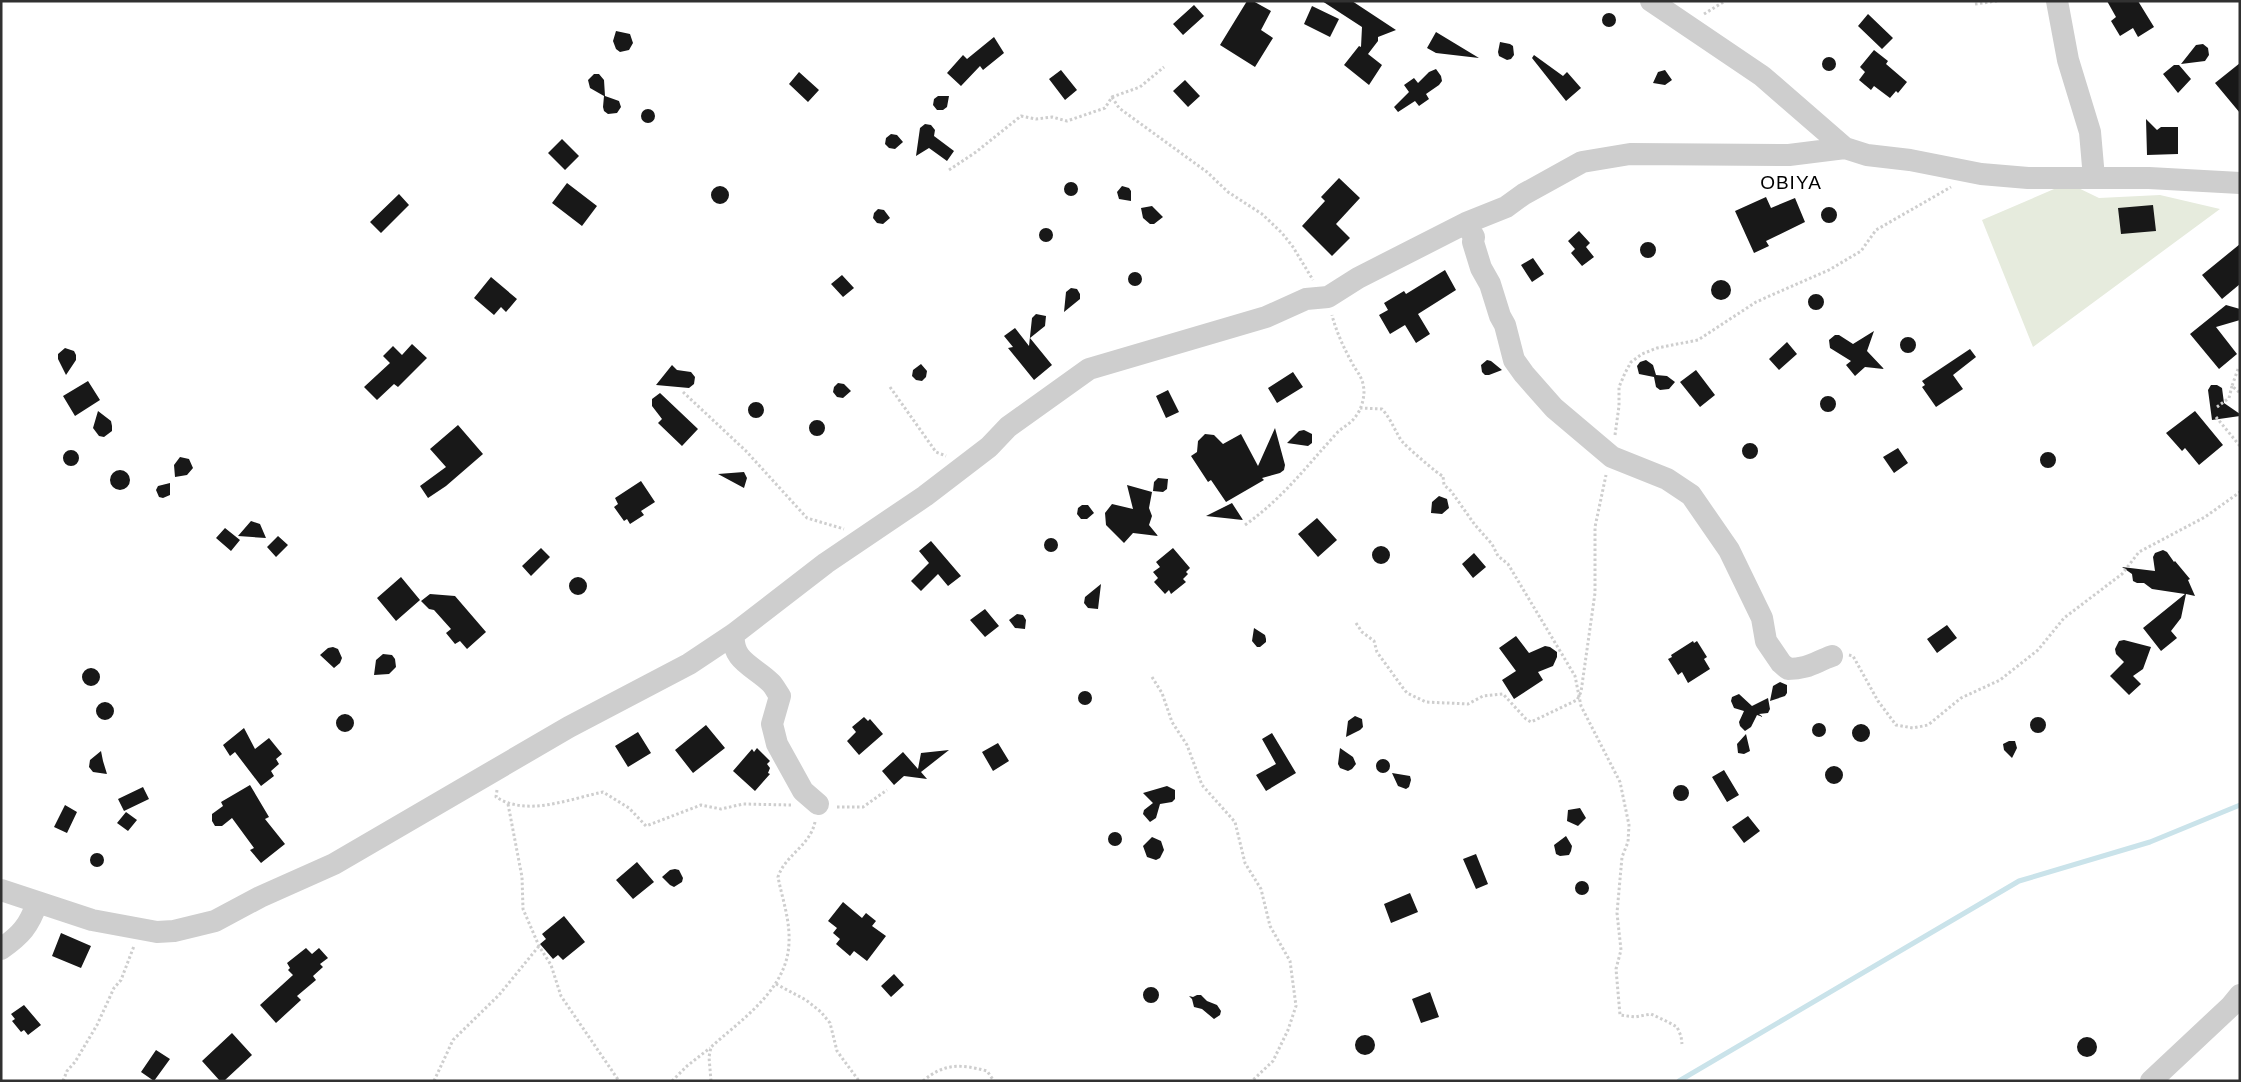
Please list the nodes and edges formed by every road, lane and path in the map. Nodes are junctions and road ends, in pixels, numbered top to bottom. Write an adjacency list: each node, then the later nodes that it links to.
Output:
1 (1651, 1): 7 (street)
2 (1997, 1): 4 (path)
3 (2057, 1): 9 (street)
4 (1975, 4)
5 (1164, 67): 6 (path)
6 (1112, 97): 8 (path); 12 (path)
7 (1845, 148): 9 (street); 11 (street)
8 (949, 170)
9 (2094, 178): 10 (street)
10 (2240, 183)
11 (1466, 223): 12 (street); 27 (street)
12 (1328, 297): 19 (path); 22 (street)
13 (2238, 369): 14 (path)
14 (2232, 386): 17 (path); 18 (path)
15 (890, 388): 22 (path)
16 (683, 392): 25 (path)
17 (2240, 393)
18 (2217, 407)
19 (1360, 408): 24 (path); 40 (path)
20 (2216, 417): 21 (path)
21 (2240, 446)
22 (965, 464): 25 (street)
23 (2240, 492): 27 (path)
24 (1245, 525)
25 (869, 535): 26 (street)
26 (734, 634): 29 (street); 31 (street)
27 (1832, 656)
28 (1152, 677): 50 (path)
29 (500, 767): 30 (path); 35 (street)
30 (508, 804): 32 (path); 36 (path)
31 (818, 804): 38 (path)
32 (700, 805)
33 (1, 890): 34 (street)
34 (38, 903): 35 (street); 37 (street)
35 (141, 929): 42 (path)
36 (539, 946): 43 (path); 44 (path)
37 (1, 949)
38 (776, 984): 41 (path); 47 (path)
39 (2240, 995): 51 (street)
40 (1682, 1044)
41 (711, 1048): 45 (path); 46 (path)
42 (63, 1081)
43 (434, 1081)
44 (619, 1081)
45 (672, 1081)
46 (711, 1081)
47 (859, 1081)
48 (923, 1081): 49 (path)
49 (994, 1081)
50 (1252, 1081)
51 (2151, 1081)

